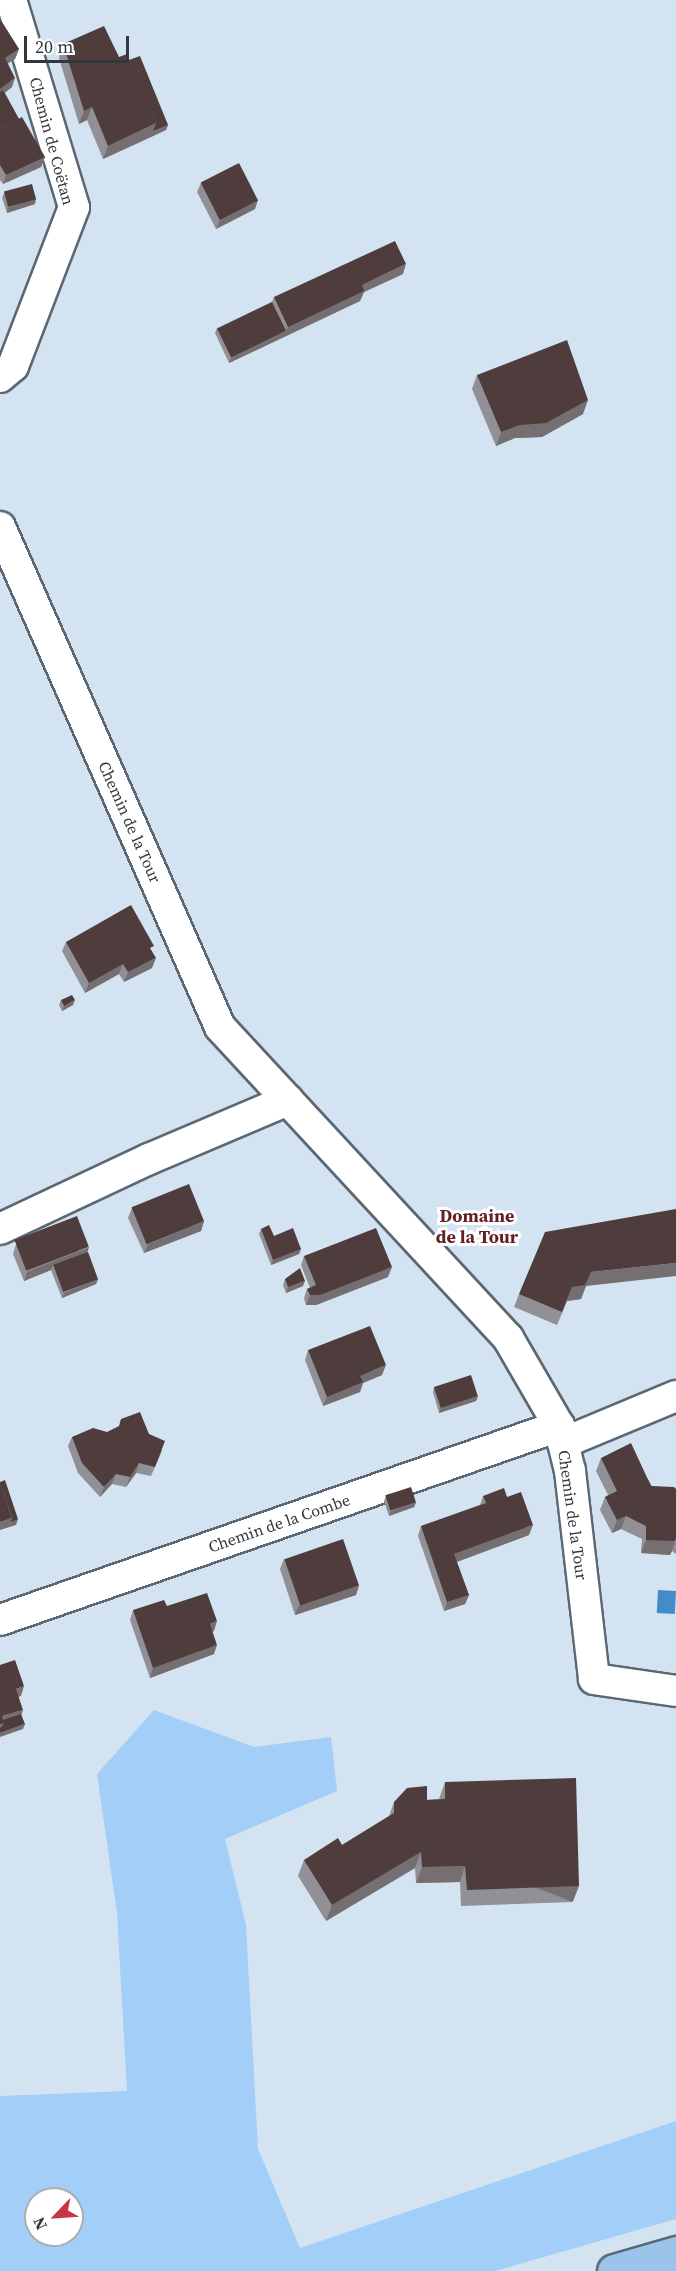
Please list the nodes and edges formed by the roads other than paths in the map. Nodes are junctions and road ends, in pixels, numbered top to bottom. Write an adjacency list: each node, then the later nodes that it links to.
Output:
1 (12, 0): 2 (street, Chemin de Coëtan)
2 (0, 377)
3 (0, 527): 4 (street, Chemin de la Tour)
4 (288, 1100): 5 (street); 7 (street, Chemin de la Tour)
5 (0, 1229)
6 (676, 1396): 7 (street, Chemin de la Combe)
7 (561, 1434): 8 (street, Chemin de la Combe); 9 (street, Chemin de la Tour)
8 (0, 1620)
9 (676, 1691)
10 (676, 2253): 11 (main road)
11 (614, 2271)

